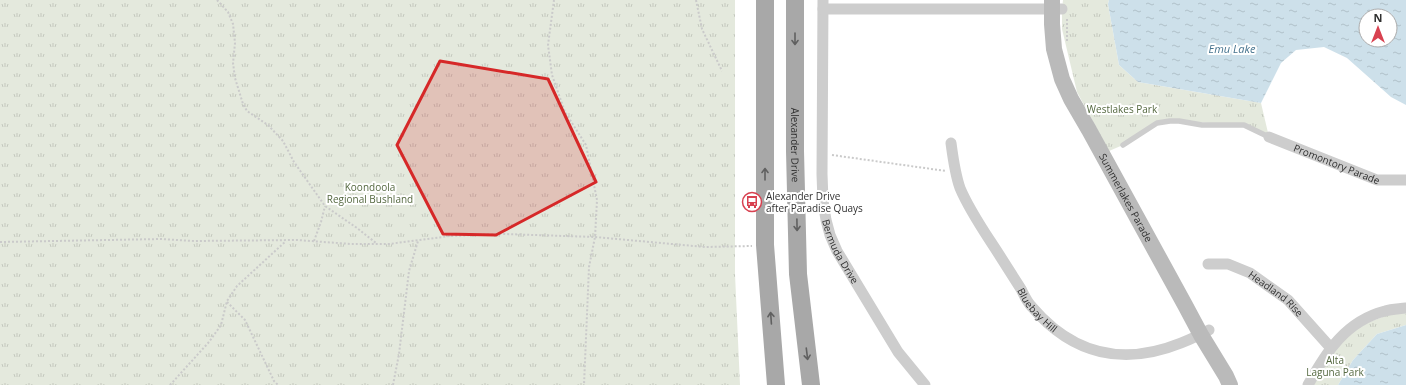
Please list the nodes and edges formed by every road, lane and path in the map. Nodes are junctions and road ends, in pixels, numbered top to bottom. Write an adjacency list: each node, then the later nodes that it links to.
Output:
1 (217, 0): 16 (path)
2 (554, 0): 17 (path)
3 (696, 0): 9 (path)
4 (765, 0): 23 (main road, one-way to 4)
5 (795, 0): 34 (main road, Alexander Drive, one-way to 34)
6 (823, 5): 7 (street); 13 (street, Bermuda Drive)
7 (1059, 6): 8 (path); 27 (street, Summerlakes Parade)
8 (1067, 43)
9 (722, 71)
10 (1269, 138): 12 (lane); 15 (street, Promontory Parade)
11 (951, 143): 14 (street, Bluebay Hill)
12 (1123, 145)
13 (822, 154): 14 (path); 35 (street, Bermuda Drive)
14 (956, 171): 27 (street, Bluebay Hill)
15 (1406, 180)
16 (326, 206): 20 (path); 22 (path)
17 (594, 237): 19 (path); 23 (path); 32 (path)
18 (287, 240): 20 (path); 21 (path); 25 (path)
19 (418, 240): 22 (path); 31 (path)
20 (314, 241): 22 (path)
21 (0, 242)
22 (377, 244)
23 (766, 245): 33 (main road, one-way to 23)
24 (1208, 264): 28 (street, Headland Rise)
25 (227, 301): 29 (path); 30 (path)
26 (1406, 308): 28 (street)
27 (1205, 332): 36 (street, Summerlakes Parade); 37 (street, Summerlakes Parade)
28 (1330, 347): 38 (street)
29 (170, 385)
30 (278, 385)
31 (393, 385)
32 (584, 385)
33 (776, 385)
34 (811, 385)
35 (925, 385)
36 (1230, 385)
37 (1239, 385)
38 (1308, 385)

